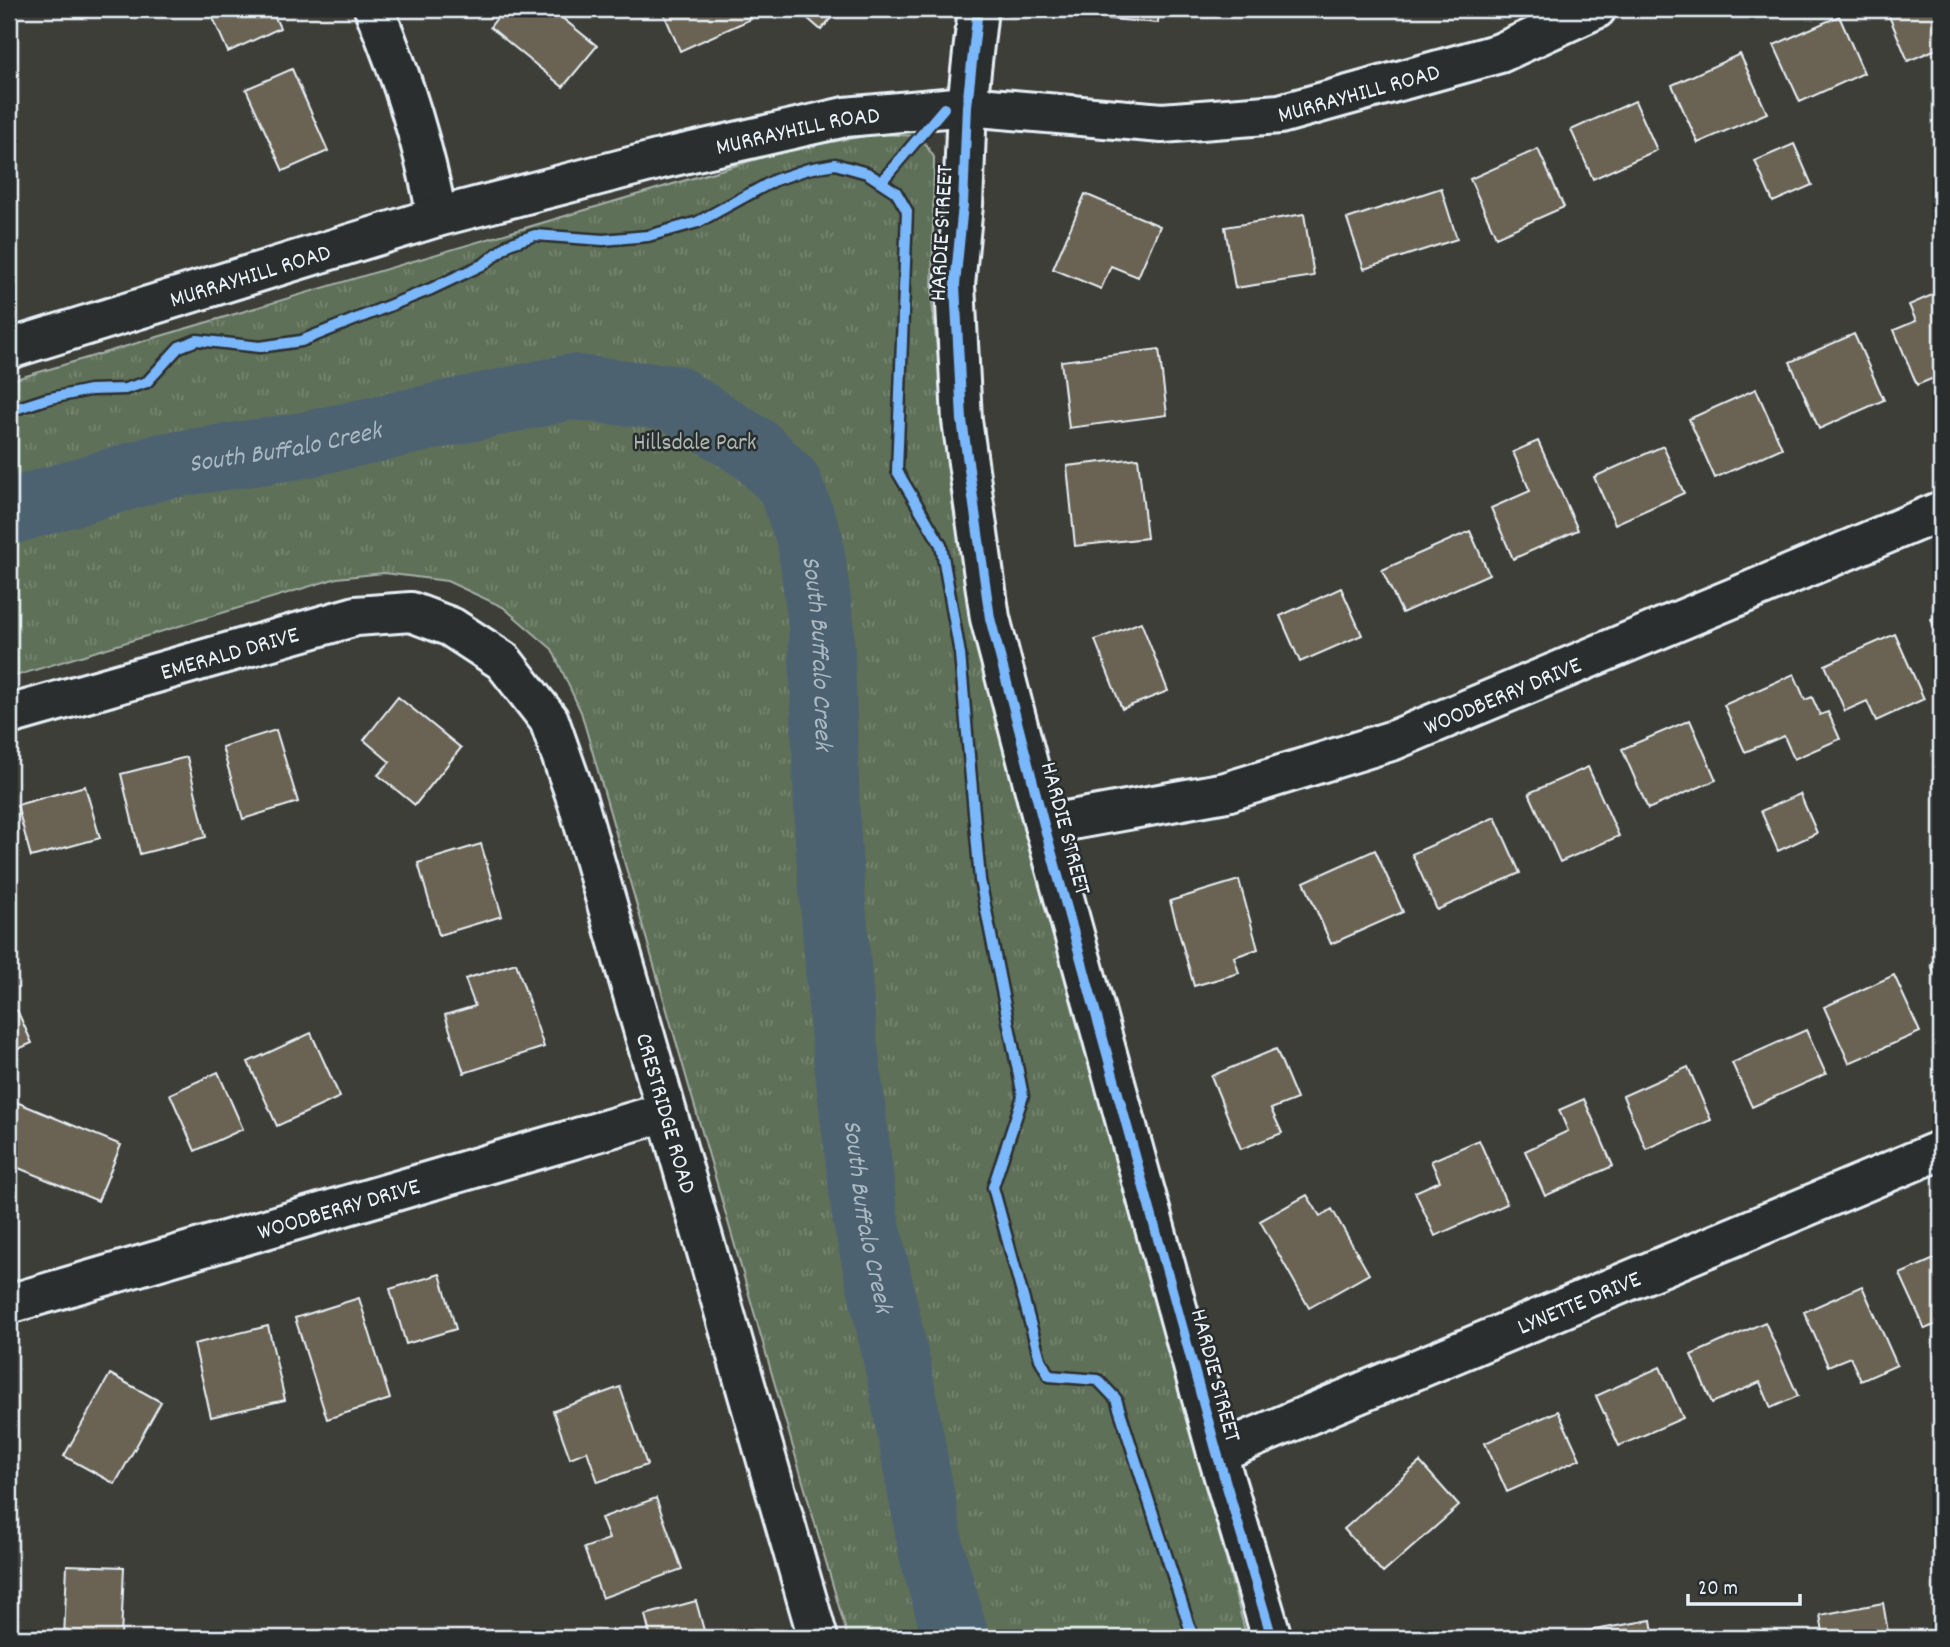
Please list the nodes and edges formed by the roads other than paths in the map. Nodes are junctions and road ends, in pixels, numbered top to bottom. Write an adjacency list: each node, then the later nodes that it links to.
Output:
1 (374, 9): 5 (street)
2 (978, 9): 4 (street, HARDIE STREET)
3 (1596, 9): 4 (street, MURRAYHILL ROAD)
4 (967, 106): 5 (street, MURRAYHILL ROAD); 10 (street, HARDIE STREET)
5 (437, 217): 6 (street, MURRAYHILL ROAD)
6 (9, 349)
7 (1941, 511): 10 (street, WOODBERRY DRIVE)
8 (451, 627): 9 (street, EMERALD DRIVE); 11 (street, CRESTRIDGE ROAD)
9 (9, 715)
10 (1044, 825): 14 (street, HARDIE STREET)
11 (666, 1112): 13 (street, WOODBERRY DRIVE); 15 (street, CRESTRIDGE ROAD)
12 (1941, 1150): 14 (street, LYNETTE DRIVE)
13 (9, 1304)
14 (1217, 1454): 16 (street, HARDIE STREET)
15 (818, 1638)
16 (1272, 1638)

